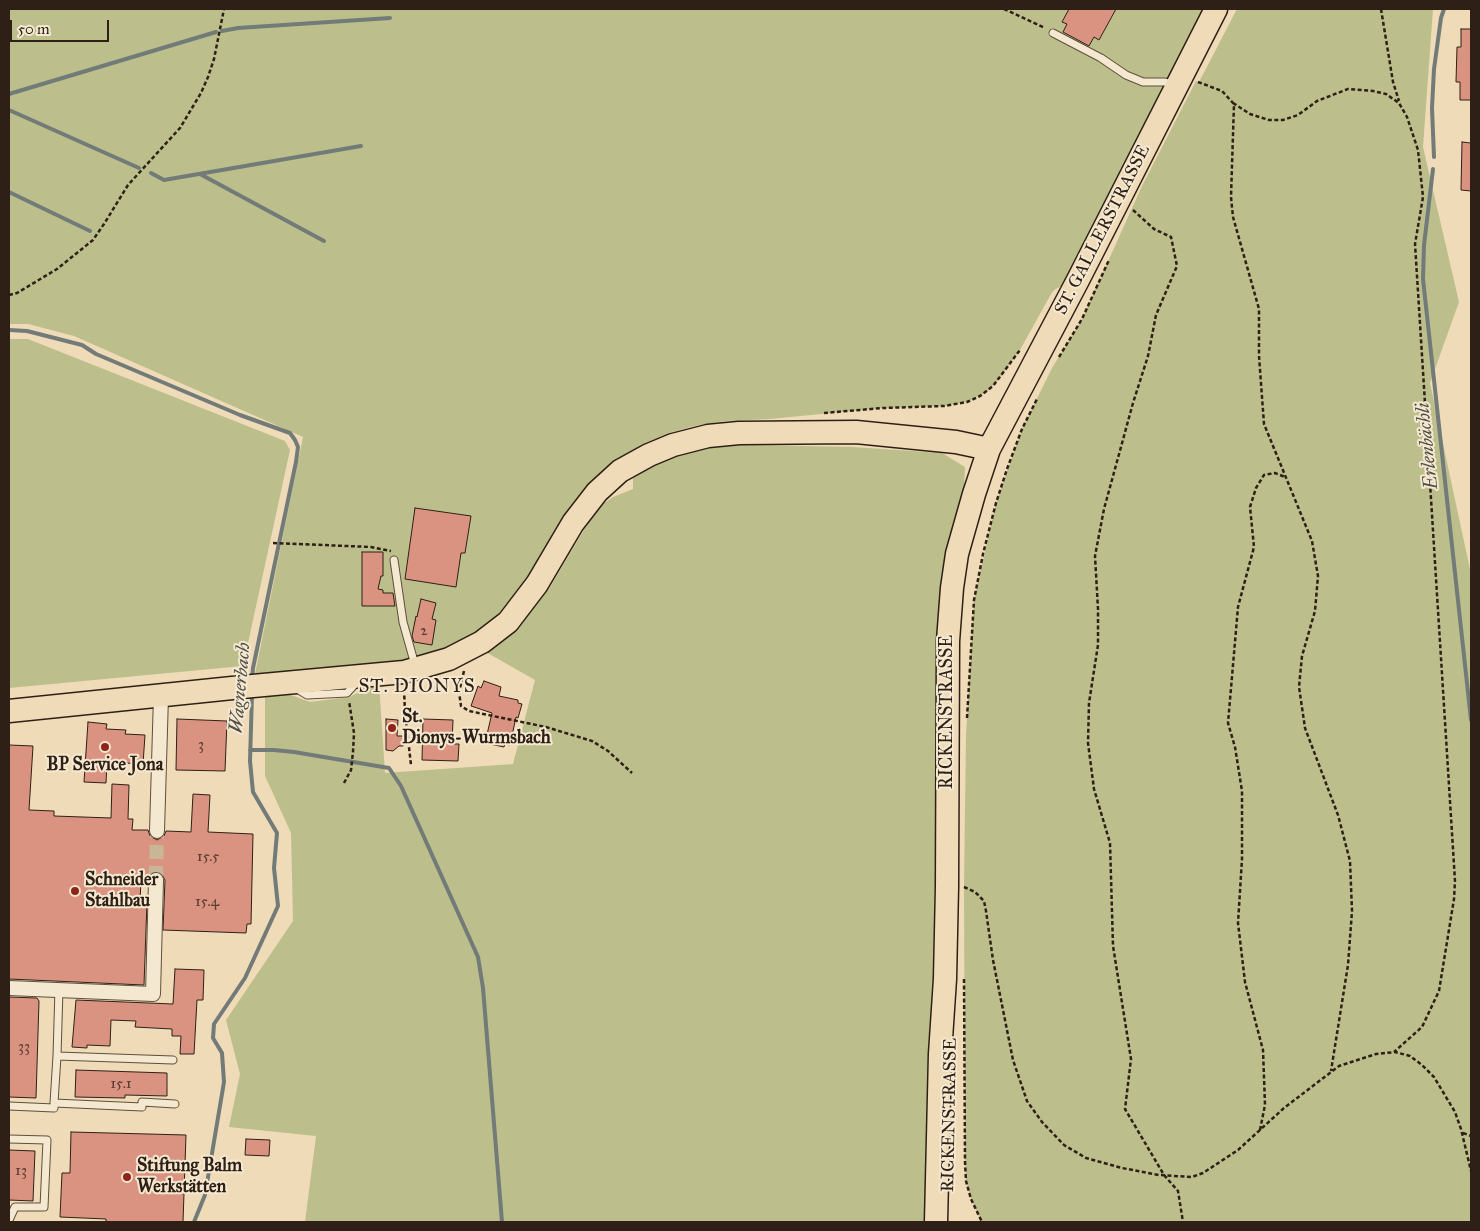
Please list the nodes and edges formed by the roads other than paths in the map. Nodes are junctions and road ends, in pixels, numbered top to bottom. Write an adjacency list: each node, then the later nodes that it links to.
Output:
1 (1216, 9): 3 (main road, ST. GALLERSTRASSE)
2 (1053, 33): 3 (lane)
3 (1187, 83): 4 (main road, ST. GALLERSTRASSE)
4 (989, 450): 6 (main road); 13 (main road, RICKENSTRASSE)
5 (394, 560): 6 (lane)
6 (410, 670): 7 (main road)
7 (363, 676): 8 (main road); 8 (lane)
8 (288, 682): 9 (main road)
9 (161, 696): 10 (main road); 11 (street)
10 (9, 711)
11 (157, 830)
12 (156, 880): 15 (street)
13 (955, 977): 23 (main road, RICKENSTRASSE); 24 (main road, RICKENSTRASSE)
14 (9, 988): 15 (street)
15 (58, 989): 16 (lane)
16 (57, 1056): 17 (lane); 18 (lane)
17 (173, 1060)
18 (54, 1103): 19 (lane); 20 (lane)
19 (175, 1104)
20 (9, 1106)
21 (9, 1139): 22 (lane)
22 (9, 1220)
23 (936, 1222)
24 (949, 1222)

